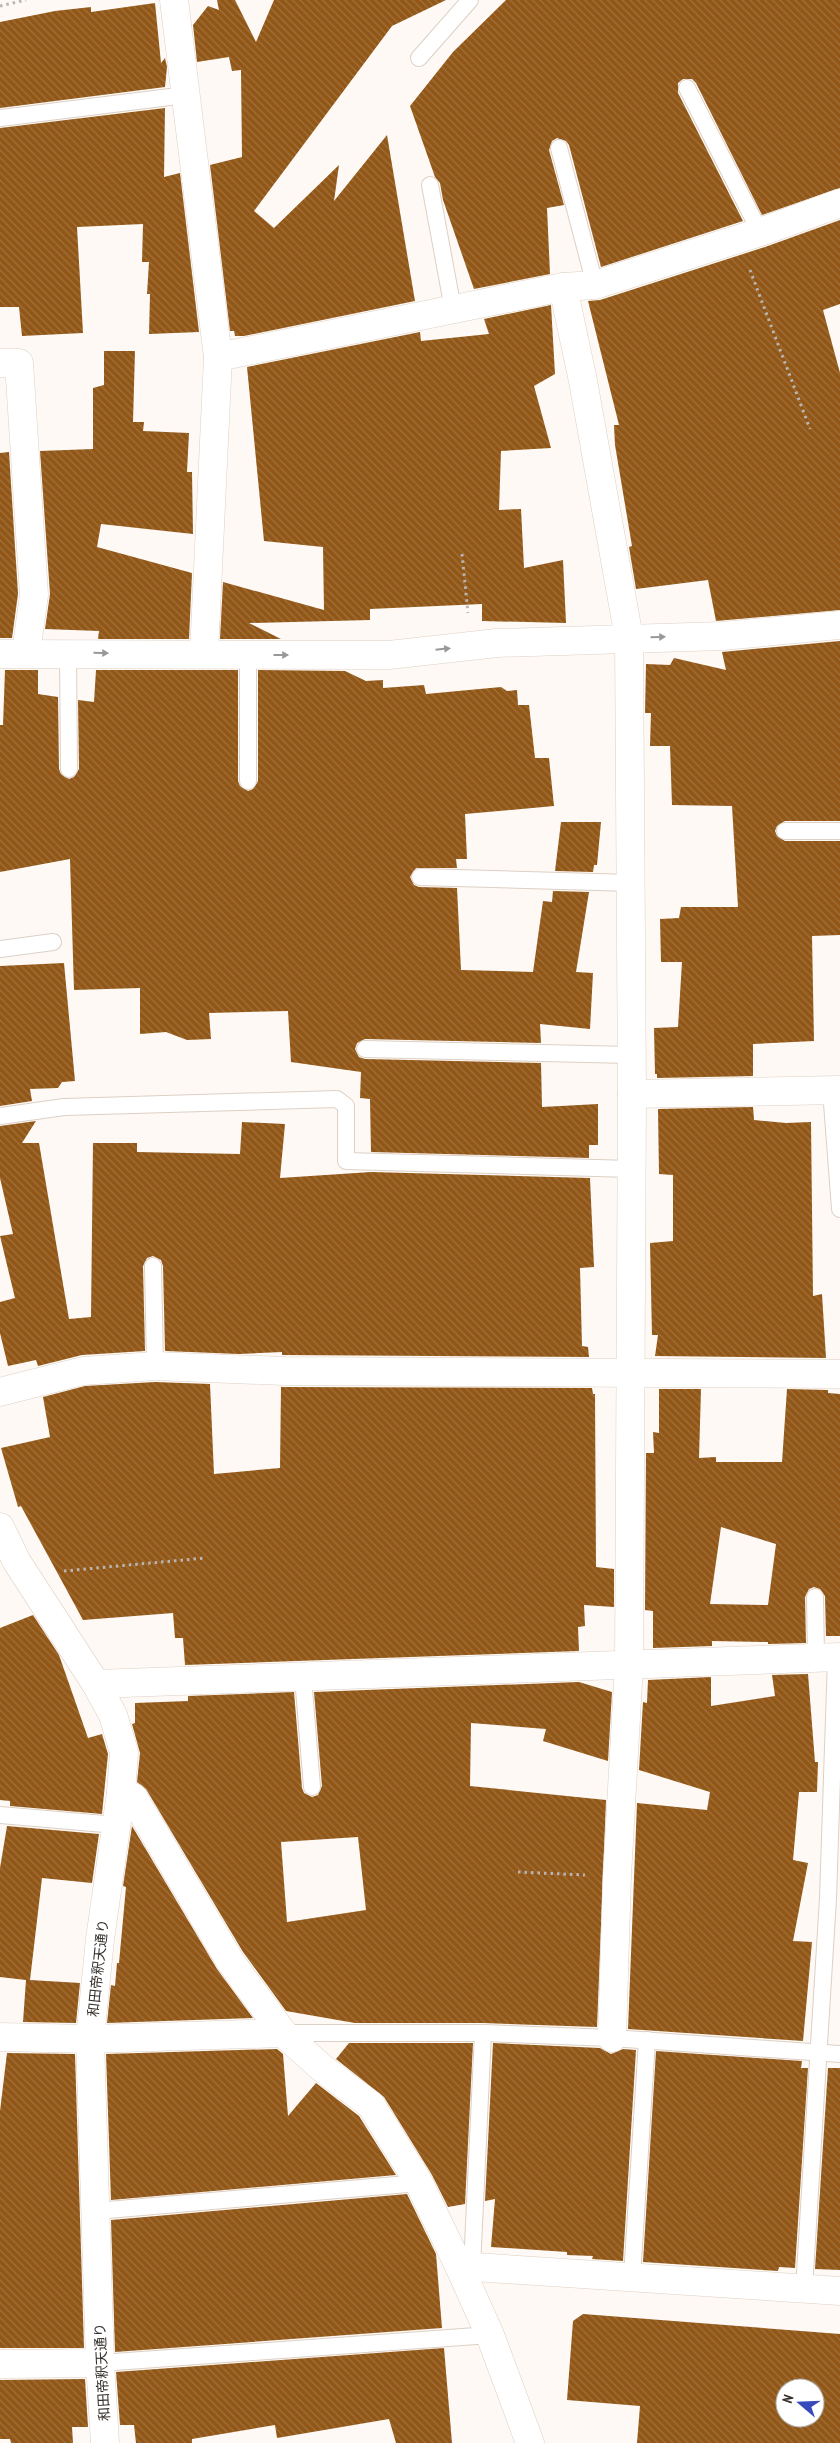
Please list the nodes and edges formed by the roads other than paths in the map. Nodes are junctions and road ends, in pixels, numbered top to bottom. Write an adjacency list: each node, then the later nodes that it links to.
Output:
1 (174, 0): 5 (street)
2 (470, 0): 3 (lane)
3 (419, 58)
4 (686, 88): 10 (lane)
5 (186, 95): 6 (lane); 14 (street)
6 (0, 118)
7 (560, 148): 11 (lane)
8 (430, 185): 13 (lane)
9 (840, 203): 10 (street)
10 (749, 236): 11 (street)
11 (595, 285): 12 (street)
12 (563, 287): 13 (street); 17 (street)
13 (453, 309): 14 (street)
14 (218, 357): 20 (street)
15 (0, 363): 18 (street)
16 (840, 624): 17 (street, one-way to 16)
17 (629, 638): 21 (street, one-way to 17); 27 (street)
18 (13, 653): 19 (street)
19 (68, 653): 20 (street, one-way to 20); 22 (lane)
20 (204, 654): 21 (street)
21 (248, 654): 23 (lane)
22 (69, 769)
23 (248, 781)
24 (785, 831): 25 (lane)
25 (840, 831)
26 (420, 877): 27 (lane)
27 (632, 883): 31 (street)
28 (53, 942): 29 (lane)
29 (0, 949)
30 (365, 1049): 31 (lane)
31 (631, 1055): 33 (street)
32 (835, 1090): 33 (street); 36 (lane)
33 (632, 1094): 35 (street)
34 (0, 1116): 35 (lane)
35 (631, 1169): 39 (street)
36 (840, 1208)
37 (153, 1266): 38 (lane)
38 (155, 1366): 39 (street); 41 (street)
39 (630, 1373): 40 (street); 46 (street)
40 (840, 1374)
41 (0, 1392)
42 (0, 1526): 43 (street, 和田帝釈天通り)
43 (14, 1568): 48 (street, 和田帝釈天通り)
44 (815, 1597): 45 (lane)
45 (831, 1657): 46 (street); 59 (lane)
46 (629, 1665): 47 (street); 56 (street)
47 (303, 1677): 48 (street); 49 (lane)
48 (96, 1684): 50 (street, 和田帝釈天通り)
49 (312, 1787)
50 (121, 1793): 52 (street, 和田帝釈天通り); 53 (street)
51 (0, 1815): 52 (lane)
52 (116, 1825): 57 (street, 和田帝釈天通り)
53 (283, 2033): 54 (lane); 57 (street); 61 (street)
54 (483, 2033): 56 (lane); 63 (lane)
55 (0, 2037): 57 (street)
56 (612, 2038): 58 (lane)
57 (90, 2039): 62 (street, 和田帝釈天通り)
58 (647, 2040): 59 (lane); 64 (lane)
59 (819, 2053): 60 (lane); 65 (lane)
60 (840, 2054)
61 (419, 2183): 62 (lane); 63 (street)
62 (96, 2211): 68 (street, 和田帝釈天通り)
63 (465, 2267): 64 (street); 67 (street)
64 (632, 2278): 65 (street)
65 (804, 2289): 66 (street)
66 (840, 2290)
67 (490, 2335): 68 (lane); 71 (street)
68 (100, 2363): 69 (street); 70 (street, 和田帝釈天通り)
69 (0, 2364)
70 (106, 2443)
71 (530, 2443)

